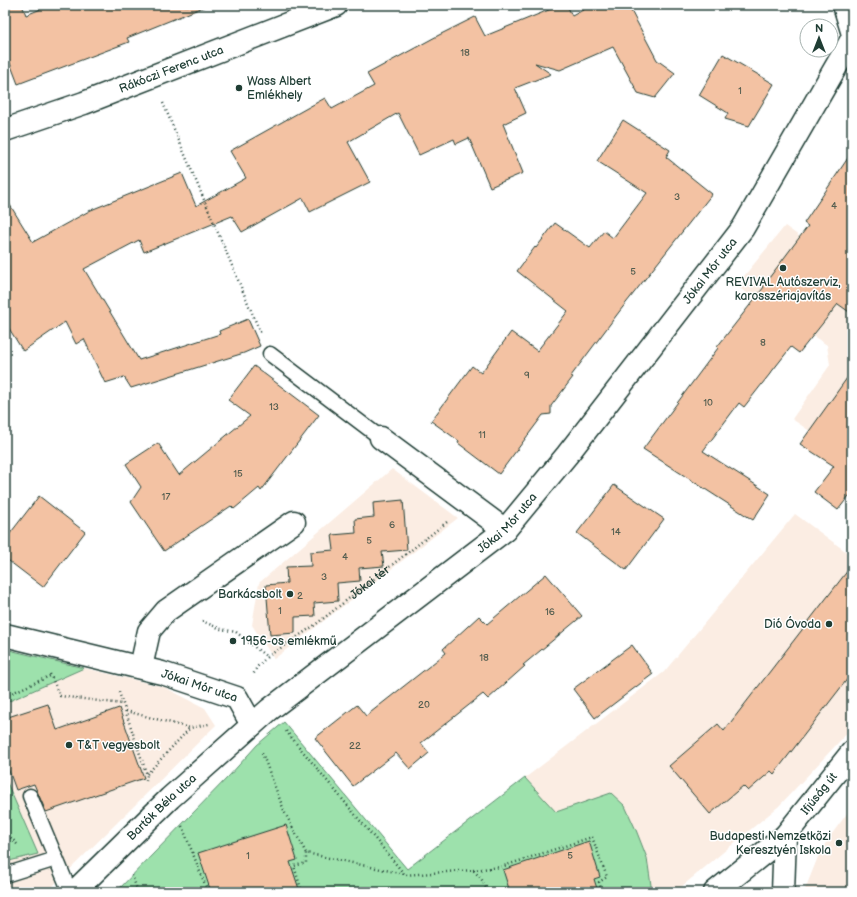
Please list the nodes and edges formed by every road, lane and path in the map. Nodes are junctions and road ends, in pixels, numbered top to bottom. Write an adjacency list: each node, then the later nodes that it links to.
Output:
1 (336, 5): 5 (street, Rákóczi Ferenc utca)
2 (844, 5): 3 (street)
3 (852, 31)
4 (852, 39): 11 (street, Jókai Mór utca)
5 (152, 78): 6 (street, Rákóczi Ferenc utca); 7 (path)
6 (5, 130)
7 (270, 354): 8 (lane)
8 (381, 438): 9 (street)
9 (470, 504): 11 (street); 15 (path, Jókai tér)
10 (294, 522): 12 (street)
11 (505, 530): 22 (street, Jókai Mór utca)
12 (183, 599): 15 (path); 17 (street)
13 (5, 635): 14 (street, Jókai Mór utca)
14 (34, 642): 16 (street, Jókai Mór utca); 18 (path)
15 (267, 657): 20 (path, Jókai tér)
16 (108, 659): 17 (street, Jókai Mór utca); 21 (path)
17 (141, 667): 20 (street, Jókai Mór utca)
18 (51, 676): 19 (path); 21 (path)
19 (5, 696)
20 (237, 698): 25 (street, Jókai Mór utca)
21 (123, 704): 23 (path)
22 (269, 710): 25 (street, Jókai Mór utca); 37 (path)
23 (126, 711): 26 (path); 28 (path)
24 (211, 724): 26 (path)
25 (252, 724): 31 (street, Bartók Béla utca); 33 (path)
26 (190, 728): 28 (path)
27 (852, 752): 32 (street, Ifjúság út)
28 (147, 775): 29 (path)
29 (146, 782)
30 (30, 796): 34 (lane)
31 (170, 798): 39 (street, Bartók Béla utca); 40 (path)
32 (785, 836): 45 (street, Ifjúság út); 46 (street)
33 (306, 853): 37 (path); 42 (path)
34 (56, 859): 36 (lane); 38 (lane)
35 (473, 870): 37 (path); 43 (path); 44 (path)
36 (5, 875)
37 (405, 875)
38 (70, 892)
39 (74, 892)
40 (209, 892): 41 (path)
41 (215, 892)
42 (302, 892)
43 (488, 892)
44 (602, 892)
45 (715, 892)
46 (783, 892)

